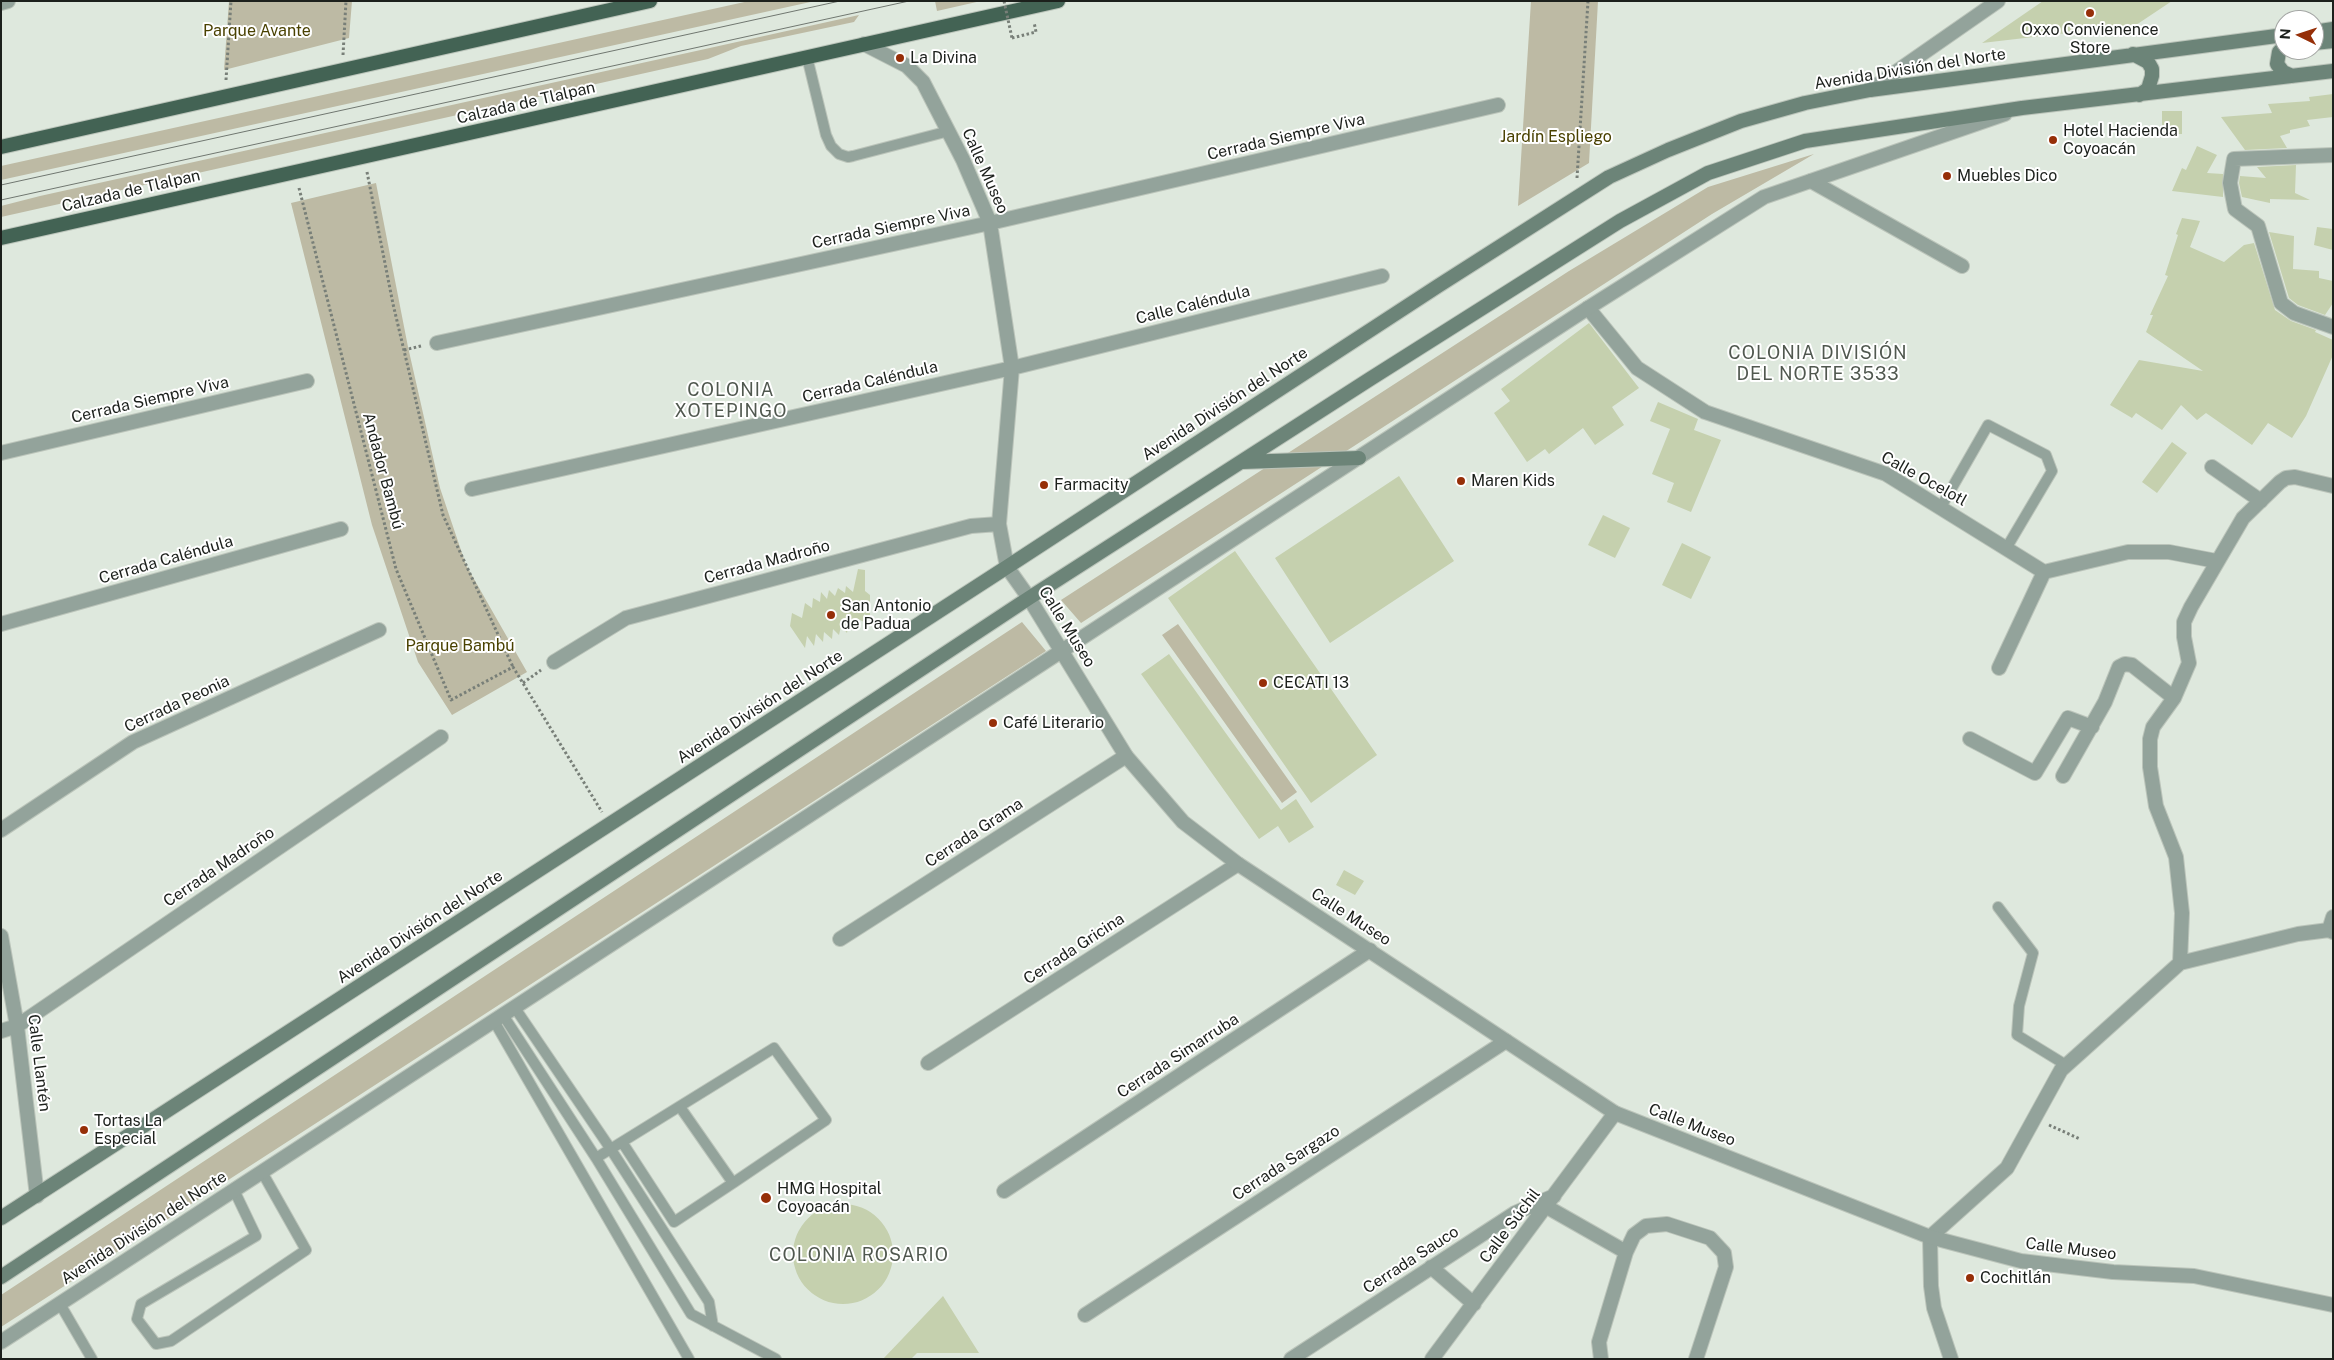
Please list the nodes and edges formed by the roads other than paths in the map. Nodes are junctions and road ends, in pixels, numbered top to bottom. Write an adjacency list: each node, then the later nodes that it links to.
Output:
1 (8, 1): 5 (street)
2 (650, 1): 18 (highway)
3 (1058, 1): 7 (highway, Calzada de Tlalpan)
4 (1998, 1): 13 (street)
5 (1, 3)
6 (2274, 36): 8 (main road, Avenida División del Norte)
7 (864, 44): 9 (highway, Calzada de Tlalpan); 17 (street, Calle Museo)
8 (2134, 54): 13 (main road, Avenida División del Norte); 14 (main road)
9 (807, 57): 17 (lane); 22 (highway, Calzada de Tlalpan)
10 (2278, 60): 12 (main road)
11 (2333, 71): 12 (main road, Avenida División del Norte)
12 (2292, 76): 14 (main road, Avenida División del Norte)
13 (1870, 90): 42 (main road, Avenida División del Norte)
14 (2139, 95): 16 (main road, Avenida División del Norte)
15 (1498, 106): 21 (street, Cerrada Siempre Viva)
16 (2022, 108): 20 (street, Avenida División del Norte); 32 (main road, Avenida División del Norte)
17 (948, 132): 21 (street, Calle Museo)
18 (1, 147)
19 (2333, 155): 26 (street)
20 (1811, 181): 23 (street); 25 (street, Avenida División del Norte)
21 (990, 223): 27 (street, Cerrada Siempre Viva); 28 (street, Calle Museo)
22 (1, 238)
23 (1962, 266)
24 (1382, 276): 28 (street, Calle Caléndula)
25 (1588, 308): 31 (street, Avenida División del Norte); 37 (street, Calle Ocelotl)
26 (2333, 327)
27 (437, 343)
28 (1012, 368): 35 (street, Cerrada Caléndula); 38 (street, Calle Museo)
29 (307, 381): 30 (street, Cerrada Siempre Viva)
30 (1, 453)
31 (1359, 458): 32 (main road); 47 (street, Avenida División del Norte)
32 (1241, 462): 44 (main road, Avenida División del Norte)
33 (2212, 467): 36 (street)
34 (2333, 486): 36 (street)
35 (472, 489)
36 (2261, 501): 41 (street)
37 (1941, 507): 40 (street, Calle Ocelotl); 40 (lane)
38 (999, 524): 42 (street, Calle Museo); 48 (street, Cerrada Madroño)
39 (341, 529): 45 (street, Cerrada Caléndula)
40 (2007, 547): 43 (street, Calle Ocelotl)
41 (2216, 561): 43 (street); 50 (street)
42 (1007, 568): 44 (street, Calle Museo); 79 (main road, Avenida División del Norte)
43 (2044, 572): 49 (street)
44 (1029, 598): 47 (street, Calle Museo); 85 (main road, Avenida División del Norte)
45 (1, 624)
46 (379, 630): 56 (street, Cerrada Peonia)
47 (1062, 652): 54 (street, Calle Museo); 64 (street, Avenida División del Norte)
48 (554, 662)
49 (1999, 668)
50 (2174, 698): 51 (street); 63 (street)
51 (2092, 727): 53 (street); 55 (street)
52 (441, 737): 65 (street, Cerrada Madroño)
53 (1970, 739)
54 (1126, 756): 57 (street, Calle Museo); 61 (street, Cerrada Grama)
55 (2063, 776)
56 (1, 830)
57 (1238, 864): 62 (street, Calle Museo); 68 (street, Cerrada Gricina)
58 (1998, 907): 69 (lane)
59 (2332, 926): 63 (street)
60 (1, 936): 65 (street, Calle Llantén)
61 (840, 939)
62 (1370, 950): 67 (street, Calle Museo); 78 (street, Cerrada Simarruba)
63 (2180, 963): 69 (street)
64 (504, 1015): 73 (lane); 74 (lane); 75 (street, Avenida División del Norte); 94 (lane)
65 (17, 1026): 66 (street, Cerrada Madroño); 79 (street, Calle Llantén)
66 (1, 1031)
67 (1506, 1041): 71 (street, Calle Museo); 89 (street, Cerrada Sargazo)
68 (928, 1063)
69 (2066, 1065): 82 (street)
70 (680, 1107): 72 (lane); 76 (lane); 76 (lane)
71 (1615, 1113): 80 (street, Calle Súchil); 82 (street, Calle Museo)
72 (622, 1142): 73 (lane); 76 (lane)
73 (610, 1148): 74 (lane); 90 (lane)
74 (596, 1158): 90 (lane)
75 (262, 1172): 77 (street, Avenida División del Norte); 77 (lane)
76 (733, 1183)
77 (234, 1190): 86 (street, Avenida División del Norte)
78 (1004, 1191)
79 (37, 1196): 81 (main road, Avenida División del Norte)
80 (1551, 1202): 83 (street); 84 (street, Cerrada Sauco); 87 (street, Calle Súchil)
81 (1, 1218)
82 (1930, 1237): 88 (street, Calle Museo); 99 (street)
83 (1626, 1252): 97 (street); 98 (street)
84 (1431, 1267): 87 (street); 96 (street, Cerrada Sauco)
85 (1, 1277)
86 (60, 1304): 91 (street, Avenida División del Norte); 93 (lane)
87 (1474, 1304): 92 (street, Calle Súchil)
88 (2333, 1304)
89 (1085, 1315)
90 (713, 1326): 95 (lane)
91 (1, 1342)
92 (1435, 1358)
93 (92, 1359)
94 (689, 1359)
95 (776, 1359)
96 (1291, 1359)
97 (1601, 1359)
98 (1696, 1359)
99 (1951, 1359)

